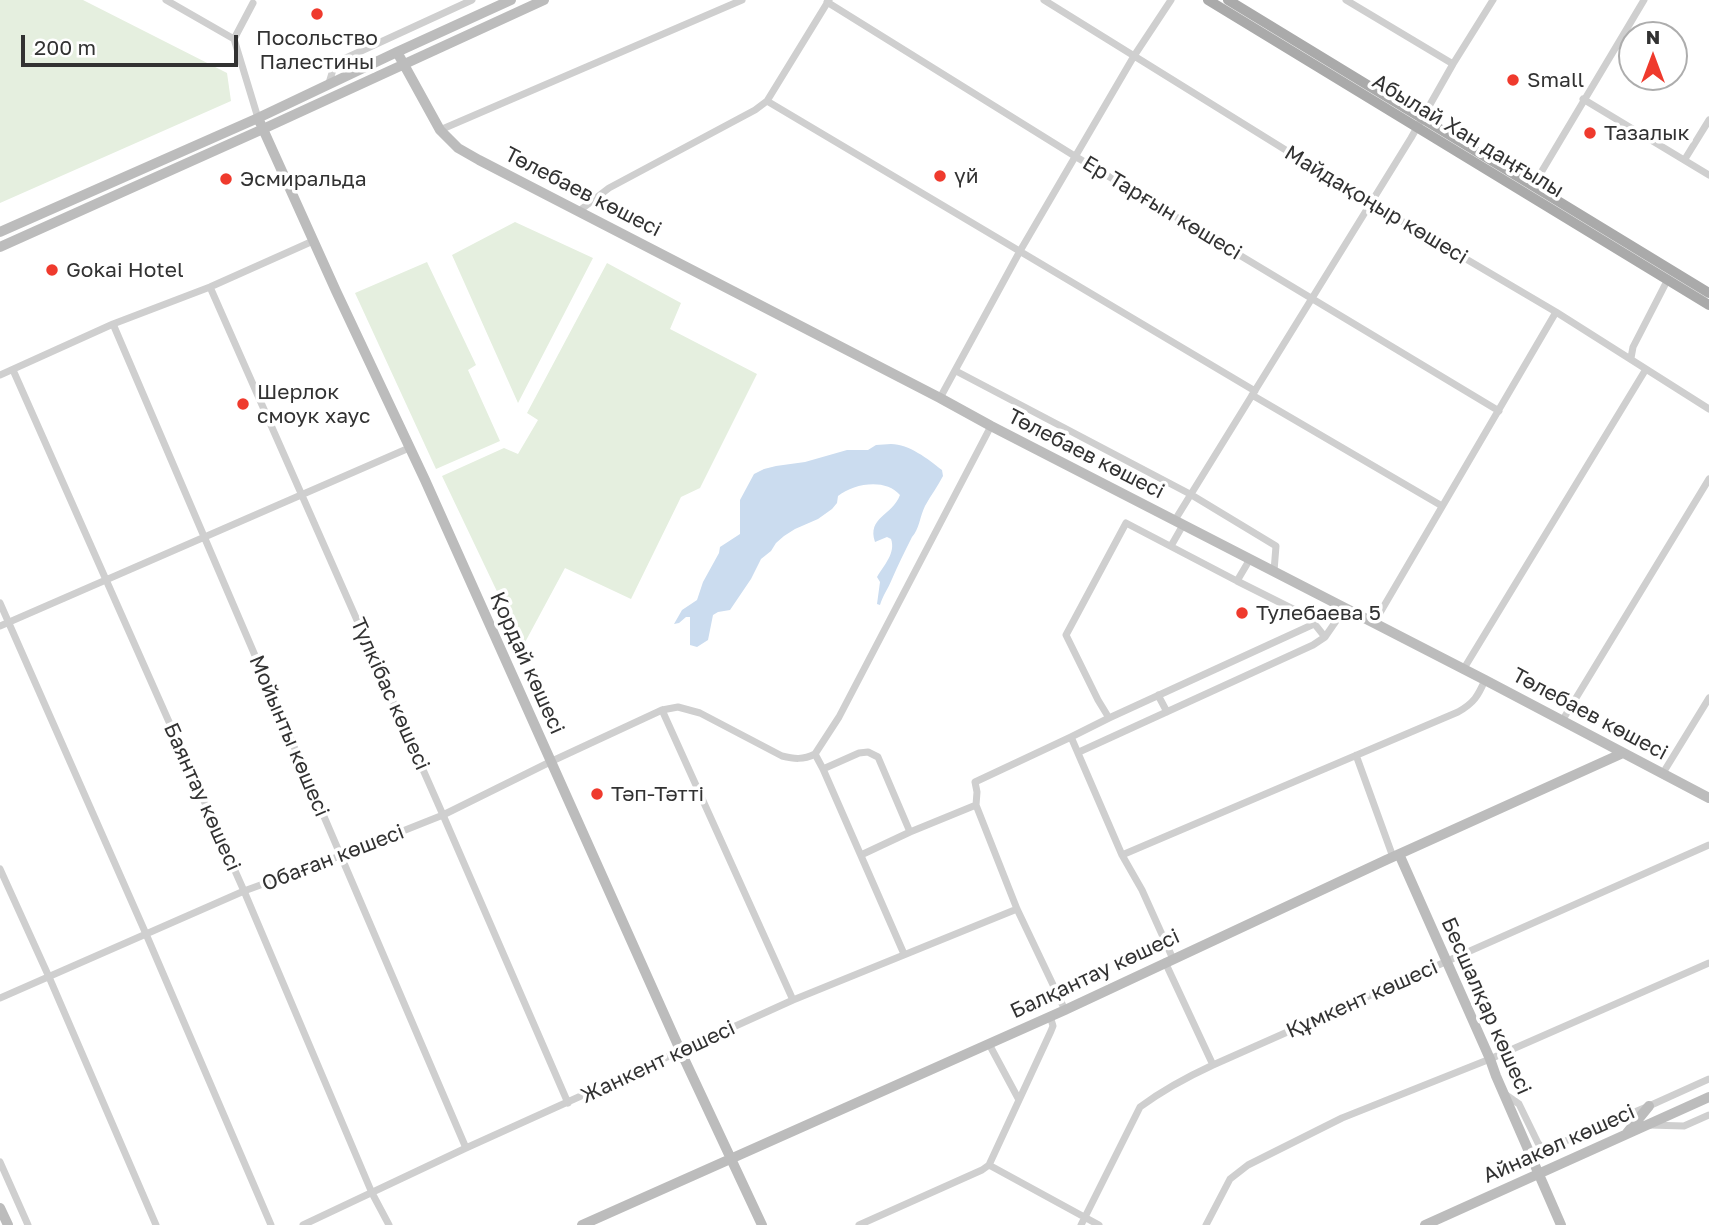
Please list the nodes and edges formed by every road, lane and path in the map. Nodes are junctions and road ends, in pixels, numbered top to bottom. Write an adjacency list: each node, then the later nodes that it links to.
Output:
1 (472, 0): 16 (street)
2 (511, 0): 18 (street)
3 (544, 0): 21 (street)
4 (742, 0): 29 (street)
5 (1045, 0): 19 (street, Майдақоңыр көшесі)
6 (1171, 0): 19 (street)
7 (1208, 0): 27 (main road, Абылай Хан даңғылы)
8 (1228, 0): 27 (main road, Абылай Хан даңғылы)
9 (1346, 0): 20 (street)
10 (1493, 0): 20 (street)
11 (1644, 0): 23 (street)
12 (171, 1): 17 (street)
13 (828, 1): 24 (street); 30 (street, Ер Тарғын көшесі)
14 (445, 2): 16 (street)
15 (253, 3): 17 (street)
16 (449, 11): 22 (street)
17 (234, 38): 25 (street)
18 (397, 52): 21 (street, Төлебаев көшесі); 22 (street)
19 (1134, 56): 30 (street); 34 (street, Майдақоңыр көшесі)
20 (1452, 64): 27 (street)
21 (404, 65): 28 (street); 29 (street, Төлебаев көшесі)
22 (329, 83): 25 (street)
23 (1583, 100): 31 (street); 33 (street)
24 (767, 102): 35 (street); 39 (street)
25 (258, 118): 28 (street, Қордай көшесі); 36 (street)
26 (1709, 121): 31 (street)
27 (1420, 123): 33 (main road, Абылай Хан даңғылы); 34 (street); 40 (main road, Абылай Хан даңғылы)
28 (263, 129): 37 (street, Қордай көшесі); 38 (street)
29 (440, 130): 35 (street, Төлебаев көшесі)
30 (1077, 156): 39 (street); 43 (street, Ер Тарғын көшесі)
31 (1685, 159): 32 (street)
32 (1709, 174)
33 (1533, 186): 42 (main road, Абылай Хан даңғылы)
34 (1371, 203): 43 (street); 45 (street, Майдақоңыр көшесі)
35 (579, 211): 53 (street, Төлебаев көшесі)
36 (0, 232)
37 (313, 242): 41 (street); 57 (street, Қордай көшесі)
38 (0, 247)
39 (1020, 251): 50 (street); 52 (street)
40 (1668, 279): 44 (main road, Абылай Хан даңғылы); 47 (street)
41 (210, 287): 46 (street); 60 (street, Түлкібас көшесі)
42 (1709, 293)
43 (1312, 299): 52 (street); 55 (street, Ер Тарғын көшесі)
44 (1709, 304)
45 (1556, 312): 47 (street, Майдақоңыр көшесі); 55 (street)
46 (113, 324): 49 (street); 63 (street, Мойынты көшесі)
47 (1631, 358): 48 (street, Майдақоңыр көшесі)
48 (1646, 369): 54 (street, Майдақоңыр көшесі); 76 (street)
49 (13, 370): 51 (street); 67 (street, Баянтау көшесі)
50 (956, 371): 53 (street); 59 (street)
51 (0, 375)
52 (1254, 393): 59 (street); 61 (street)
53 (940, 398): 56 (street, Төлебаев көшесі)
54 (1709, 409)
55 (1499, 411): 61 (street)
56 (991, 426): 62 (street, Төлебаев көшесі); 87 (street)
57 (409, 448): 60 (street); 89 (street, Қордай көшесі)
58 (1709, 479): 83 (street)
59 (1190, 494): 62 (street); 66 (street)
60 (303, 495): 63 (street); 94 (street, Түлкібас көшесі)
61 (1442, 506): 72 (street)
62 (1179, 522): 64 (street); 65 (street, Төлебаев көшесі)
63 (204, 536): 67 (street); 99 (street, Мойынты көшесі)
64 (1171, 546): 68 (street); 82 (street)
65 (1250, 559): 66 (street, Төлебаев көшесі); 68 (street)
66 (1274, 571): 70 (street, Төлебаев көшесі)
67 (107, 581): 71 (street); 102 (street, Баянтау көшесі)
68 (1237, 581): 73 (street)
69 (0, 603): 71 (street)
70 (1345, 608): 72 (street, Төлебаев көшесі); 75 (street)
71 (9, 623): 74 (street); 104 (street)
72 (1374, 623): 76 (street, Төлебаев көшесі)
73 (1314, 624): 75 (street); 78 (street)
74 (0, 626)
75 (1325, 638): 81 (street)
76 (1463, 670): 77 (street, Төлебаев көшесі)
77 (1485, 680): 83 (street, Төлебаев көшесі); 88 (street)
78 (1158, 695): 81 (street); 82 (street)
79 (1709, 698): 91 (street)
80 (662, 710): 87 (street); 89 (street, Обаған көшесі); 111 (street)
81 (1167, 712): 85 (street)
82 (1109, 718): 84 (street)
83 (1562, 721): 86 (street, Төлебаев көшесі)
84 (1071, 737): 85 (street); 93 (street)
85 (1079, 752): 98 (street)
86 (1623, 753): 91 (street, Төлебаев көшесі); 100 (street, Балқантау көшесі)
87 (815, 754): 90 (street)
88 (1356, 755): 98 (street); 100 (street)
89 (550, 762): 94 (street, Обаған көшесі); 115 (street, Қордай көшесі)
90 (823, 769): 95 (street); 97 (street)
91 (1663, 774): 92 (street, Төлебаев көшесі)
92 (1709, 798)
93 (976, 805): 95 (street); 103 (street)
94 (443, 815): 99 (street, Обаған көшесі); 122 (street, Түлкібас көшесі)
95 (910, 832): 97 (street)
96 (1709, 845): 107 (street, Құмкент көшесі)
97 (861, 855): 105 (street)
98 (1122, 855): 106 (street)
99 (340, 856): 102 (street, Обаған көшесі); 127 (street, Мойынты көшесі)
100 (1396, 856): 106 (street, Балқантау көшесі); 107 (street, Бесшалқар көшесі)
101 (0, 869): 109 (street)
102 (244, 891): 104 (street, Обаған көшесі); 132 (street, Баянтау көшесі)
103 (1017, 909): 105 (street, Жанкент көшесі); 112 (street)
104 (146, 934): 109 (street, Обаған көшесі); 138 (street)
105 (904, 954): 111 (street, Жанкент көшесі)
106 (1169, 961): 112 (street, Балқантау көшесі); 117 (street)
107 (1446, 962): 116 (street, Бесшалқар көшесі); 117 (street, Құмкент көшесі)
108 (1709, 963): 116 (street)
109 (49, 977): 110 (street, Обаған көшесі); 137 (street)
110 (0, 998)
111 (793, 1000): 115 (street, Жанкент көшесі)
112 (1065, 1010): 113 (street, Балқантау көшесі)
113 (1050, 1016): 114 (street, Балқантау көшесі); 121 (street)
114 (989, 1044): 121 (street); 128 (street, Балқантау көшесі)
115 (681, 1052): 122 (street, Жанкент көшесі); 128 (street, Қордай көшесі)
116 (1490, 1059): 119 (street, Бесшалқар көшесі); 145 (street)
117 (1213, 1065): 134 (street, Құмкент көшесі)
118 (1709, 1079): 123 (street)
119 (1503, 1094): 123 (street); 131 (street, Бесшалқар көшесі)
120 (1709, 1097): 125 (street, Айнакөл көшесі)
121 (1019, 1100): 130 (street)
122 (568, 1103): 127 (street, Жанкент көшесі)
123 (1649, 1106): 126 (street)
124 (1709, 1115): 125 (street)
125 (1648, 1125): 126 (street, Айнакөл көшесі)
126 (1626, 1135): 131 (street, Айнакөл көшесі)
127 (466, 1148): 132 (street, Жанкент көшесі)
128 (731, 1159): 141 (street, Балқантау көшесі); 142 (street, Қордай көшесі)
129 (0, 1162): 136 (street)
130 (989, 1166): 134 (street); 143 (street)
131 (1539, 1174): 146 (street, Айнакөл көшесі); 147 (street, Бесшалқар көшесі)
132 (372, 1193): 139 (street, Жанкент көшесі); 140 (street, Баянтау көшесі)
133 (0, 1208): 135 (street)
134 (1083, 1221): 144 (street)
135 (8, 1225)
136 (28, 1225)
137 (156, 1225)
138 (271, 1225)
139 (303, 1225)
140 (389, 1225)
141 (582, 1225)
142 (762, 1225)
143 (859, 1225)
144 (1099, 1225)
145 (1206, 1225)
146 (1425, 1225)
147 (1561, 1225)

